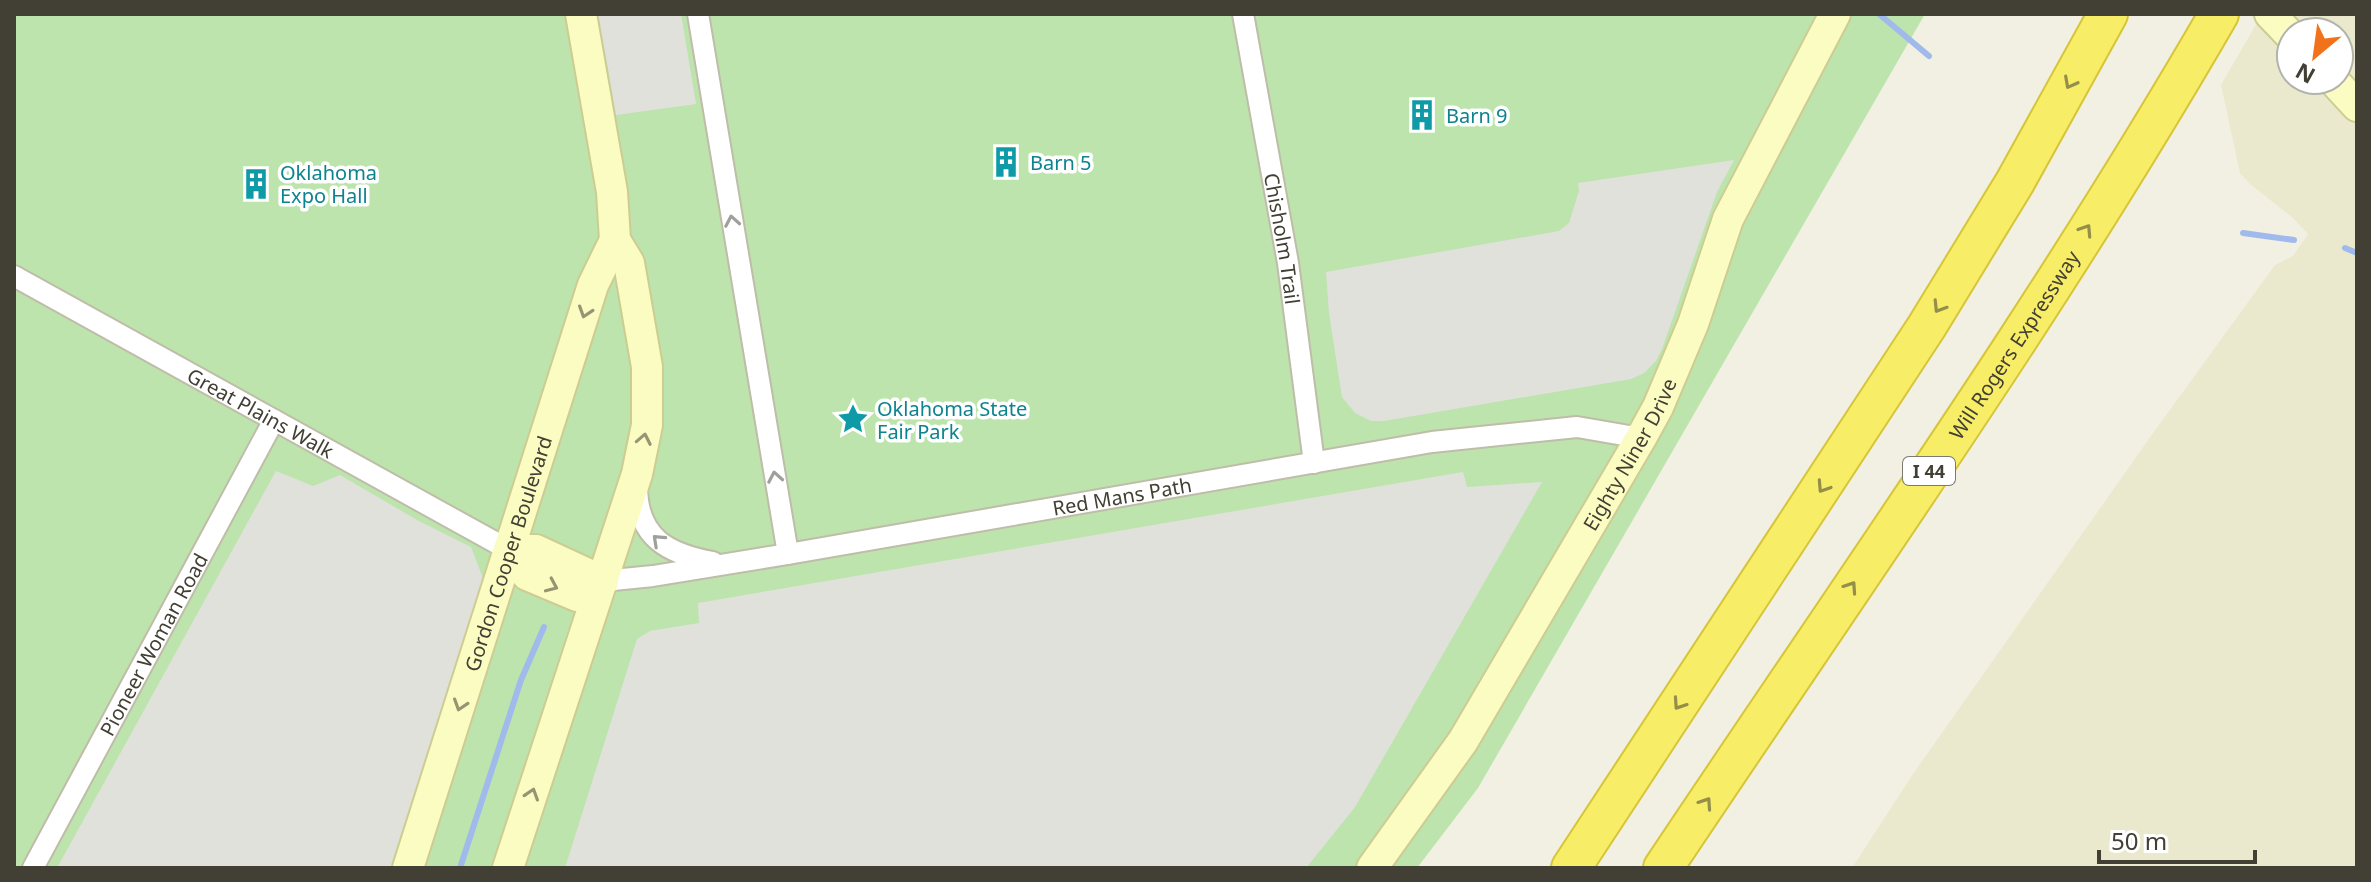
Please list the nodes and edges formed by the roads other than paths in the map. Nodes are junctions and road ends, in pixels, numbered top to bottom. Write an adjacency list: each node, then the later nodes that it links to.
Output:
1 (581, 14): 7 (street, Gordon Cooper Boulevard)
2 (698, 14): 14 (street, one-way to 2)
3 (1243, 14): 11 (street, Chisholm Trail)
4 (2108, 14): 17 (highway, one-way to 17)
5 (2219, 14): 24 (highway, Will Rogers Expressway / I 44, one-way to 5)
6 (1834, 17): 10 (street, Eighty Niner Drive)
7 (615, 240): 12 (street, Gordon Cooper Boulevard, one-way to 7); 13 (street, Gordon Cooper Boulevard, one-way to 13)
8 (14, 276): 9 (street, Great Plains Walk)
9 (274, 420): 13 (street, Great Plains Walk); 18 (street, Pioneer Woman Road)
10 (1641, 438): 11 (street, Red Mans Path); 21 (street, Eighty Niner Drive)
11 (1314, 463): 14 (street, Red Mans Path)
12 (637, 474): 15 (street, one-way to 12); 16 (street, Gordon Cooper Boulevard)
13 (509, 550): 16 (street, Great Plains Walk); 19 (street, Gordon Cooper Boulevard, one-way to 19)
14 (788, 554): 15 (street, Red Mans Path)
15 (725, 565): 16 (street, Red Mans Path)
16 (603, 581): 20 (street, Gordon Cooper Boulevard, one-way to 16)
17 (1630, 779): 22 (highway); 23 (highway)
18 (33, 868)
19 (408, 868)
20 (508, 868)
21 (1372, 868)
22 (1543, 868)
23 (1571, 868)
24 (1663, 868)

